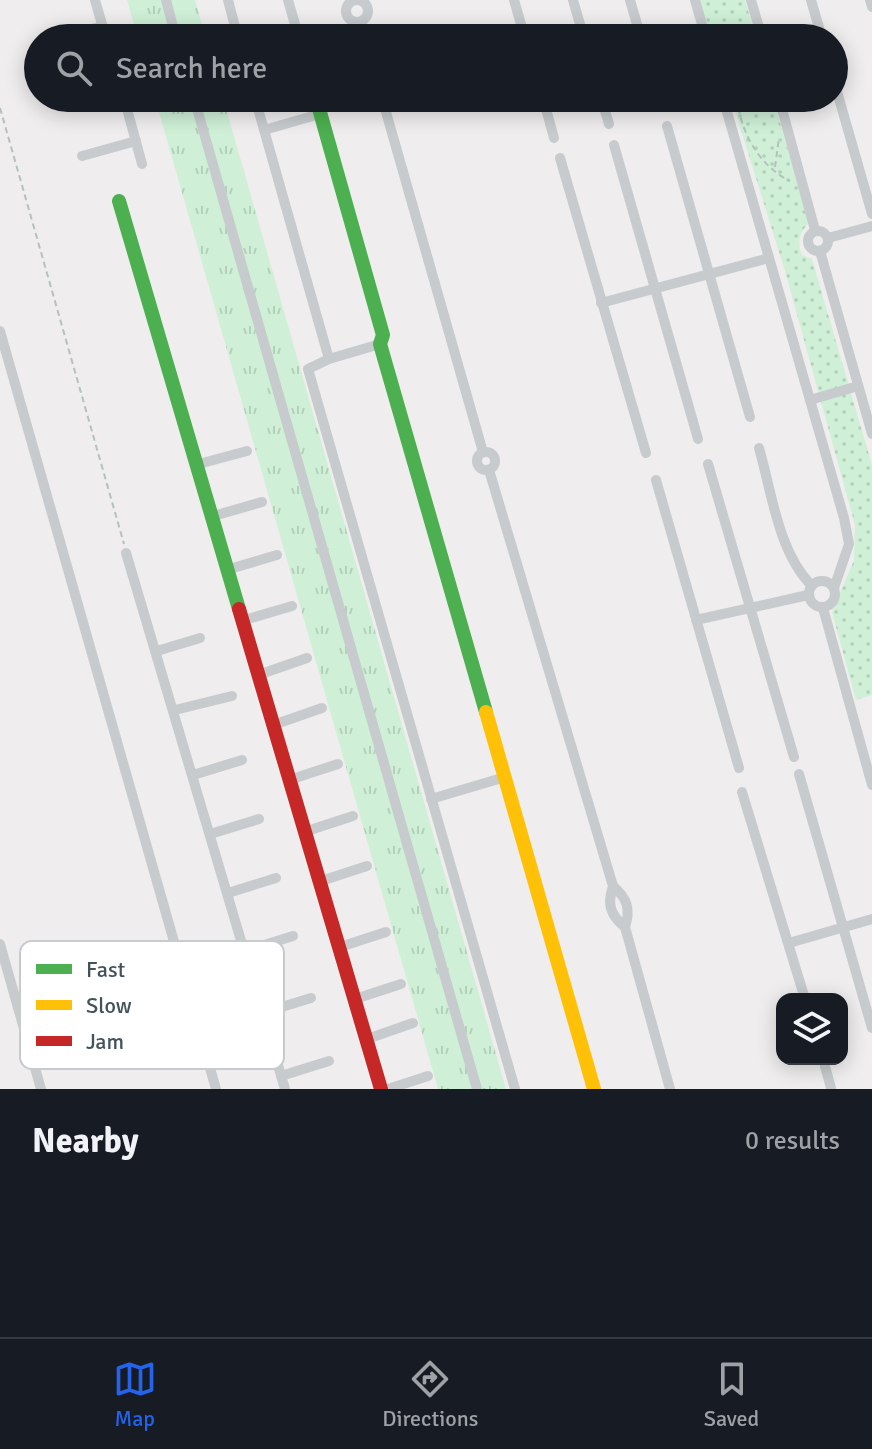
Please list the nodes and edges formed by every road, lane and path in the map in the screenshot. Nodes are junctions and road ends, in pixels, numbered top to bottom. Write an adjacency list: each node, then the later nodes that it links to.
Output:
1 (95, 0): 15 (street)
2 (166, 0): 16 (street)
3 (228, 0): 17 (street)
4 (288, 0): 18 (street)
5 (354, 0): 14 (street); 14 (street)
6 (514, 0): 19 (street)
7 (573, 0): 20 (street)
8 (630, 0): 21 (street)
9 (695, 0): 22 (street)
10 (751, 0): 23 (street)
11 (811, 0): 24 (street)
12 (870, 0): 13 (street)
13 (872, 7)
14 (361, 22)
15 (102, 24)
16 (172, 24)
17 (234, 24)
18 (295, 24)
19 (521, 24)
20 (580, 24)
21 (637, 24)
22 (702, 24)
23 (758, 24)
24 (818, 24)
25 (0, 108): 73 (path)
26 (128, 112): 41 (street)
27 (198, 112): 144 (street)
28 (259, 112): 39 (street)
29 (386, 112): 109 (street)
30 (547, 112): 40 (street)
31 (605, 112): 37 (street)
32 (727, 112): 53 (street)
33 (740, 112): 46 (path)
34 (783, 112): 46 (street)
35 (843, 112): 48 (street)
36 (320, 114): 39 (street); 58 (street)
37 (609, 124)
38 (667, 126): 54 (street)
39 (264, 130): 59 (street)
40 (554, 138)
41 (136, 141): 43 (street); 45 (street)
42 (614, 145): 55 (street)
43 (82, 156)
44 (560, 158): 56 (street)
45 (142, 164)
46 (804, 187): 50 (street)
47 (119, 201): 69 (street)
48 (872, 214)
49 (872, 226): 51 (street)
50 (815, 230): 51 (street); 52 (street)
51 (828, 238): 52 (street)
52 (820, 251): 60 (street)
53 (769, 258): 54 (street); 61 (street)
54 (709, 274): 55 (street); 62 (street)
55 (655, 288): 56 (street); 64 (street)
56 (601, 303): 67 (street)
57 (0, 331): 116 (street)
58 (380, 344): 59 (street); 97 (street)
59 (329, 359): 101 (street)
60 (858, 386): 61 (street); 63 (street)
61 (810, 400): 76 (street)
62 (750, 417)
63 (872, 434)
64 (698, 439)
65 (759, 448): 77 (street)
66 (247, 451): 69 (street)
67 (646, 453)
68 (708, 464): 79 (street)
69 (195, 465): 72 (street)
70 (656, 480): 81 (street)
71 (262, 502): 72 (street)
72 (210, 517): 75 (street)
73 (126, 553): 84 (street)
74 (277, 555): 75 (street)
75 (226, 570): 82 (street)
76 (834, 588): 77 (street); 80 (street)
77 (810, 590): 79 (street); 80 (street)
78 (292, 606): 82 (street)
79 (750, 607): 81 (street); 91 (street)
80 (823, 608): 99 (street)
81 (696, 620): 94 (street)
82 (241, 621): 86 (street)
83 (200, 638): 84 (street)
84 (157, 651): 89 (street)
85 (307, 658): 86 (street)
86 (261, 674): 90 (street)
87 (232, 696): 89 (street)
88 (322, 708): 90 (street)
89 (175, 710): 96 (street)
90 (276, 724): 98 (street)
91 (794, 757)
92 (242, 760): 96 (street)
93 (338, 764): 98 (street)
94 (739, 768)
95 (799, 774): 113 (street)
96 (193, 775): 105 (street)
97 (502, 778): 101 (street); 146 (street)
98 (292, 779): 104 (street)
99 (872, 785)
100 (742, 792): 119 (street)
101 (431, 799): 145 (street)
102 (353, 816): 104 (street)
103 (259, 819): 105 (street)
104 (307, 831): 108 (street)
105 (210, 834): 110 (street)
106 (367, 866): 108 (street)
107 (276, 878): 110 (street)
108 (321, 881): 121 (street)
109 (613, 886): 112 (street); 112 (street)
110 (228, 893): 117 (street)
111 (872, 919): 113 (street)
112 (625, 927): 147 (street)
113 (843, 927): 119 (street); 129 (street)
114 (386, 932): 121 (street)
115 (293, 936): 118 (street)
116 (174, 941)
117 (242, 941)
118 (277, 941)
119 (789, 943): 123 (street)
120 (0, 944): 127 (street)
121 (340, 947): 125 (street)
122 (401, 984): 125 (street)
123 (803, 993)
124 (311, 998): 126 (street)
125 (355, 999): 130 (street)
126 (284, 1006)
127 (20, 1015)
128 (413, 1023): 130 (street)
129 (872, 1028)
130 (367, 1039): 142 (street)
131 (329, 1061): 136 (street)
132 (825, 1065): 138 (street)
133 (35, 1069): 139 (street)
134 (210, 1069): 140 (street)
135 (279, 1069): 136 (street)
136 (281, 1076): 141 (street)
137 (428, 1076): 143 (street)
138 (831, 1088)
139 (41, 1089)
140 (216, 1089)
141 (285, 1089)
142 (381, 1089)
143 (388, 1089)
144 (477, 1089)
145 (515, 1089)
146 (594, 1089)
147 (670, 1089)

